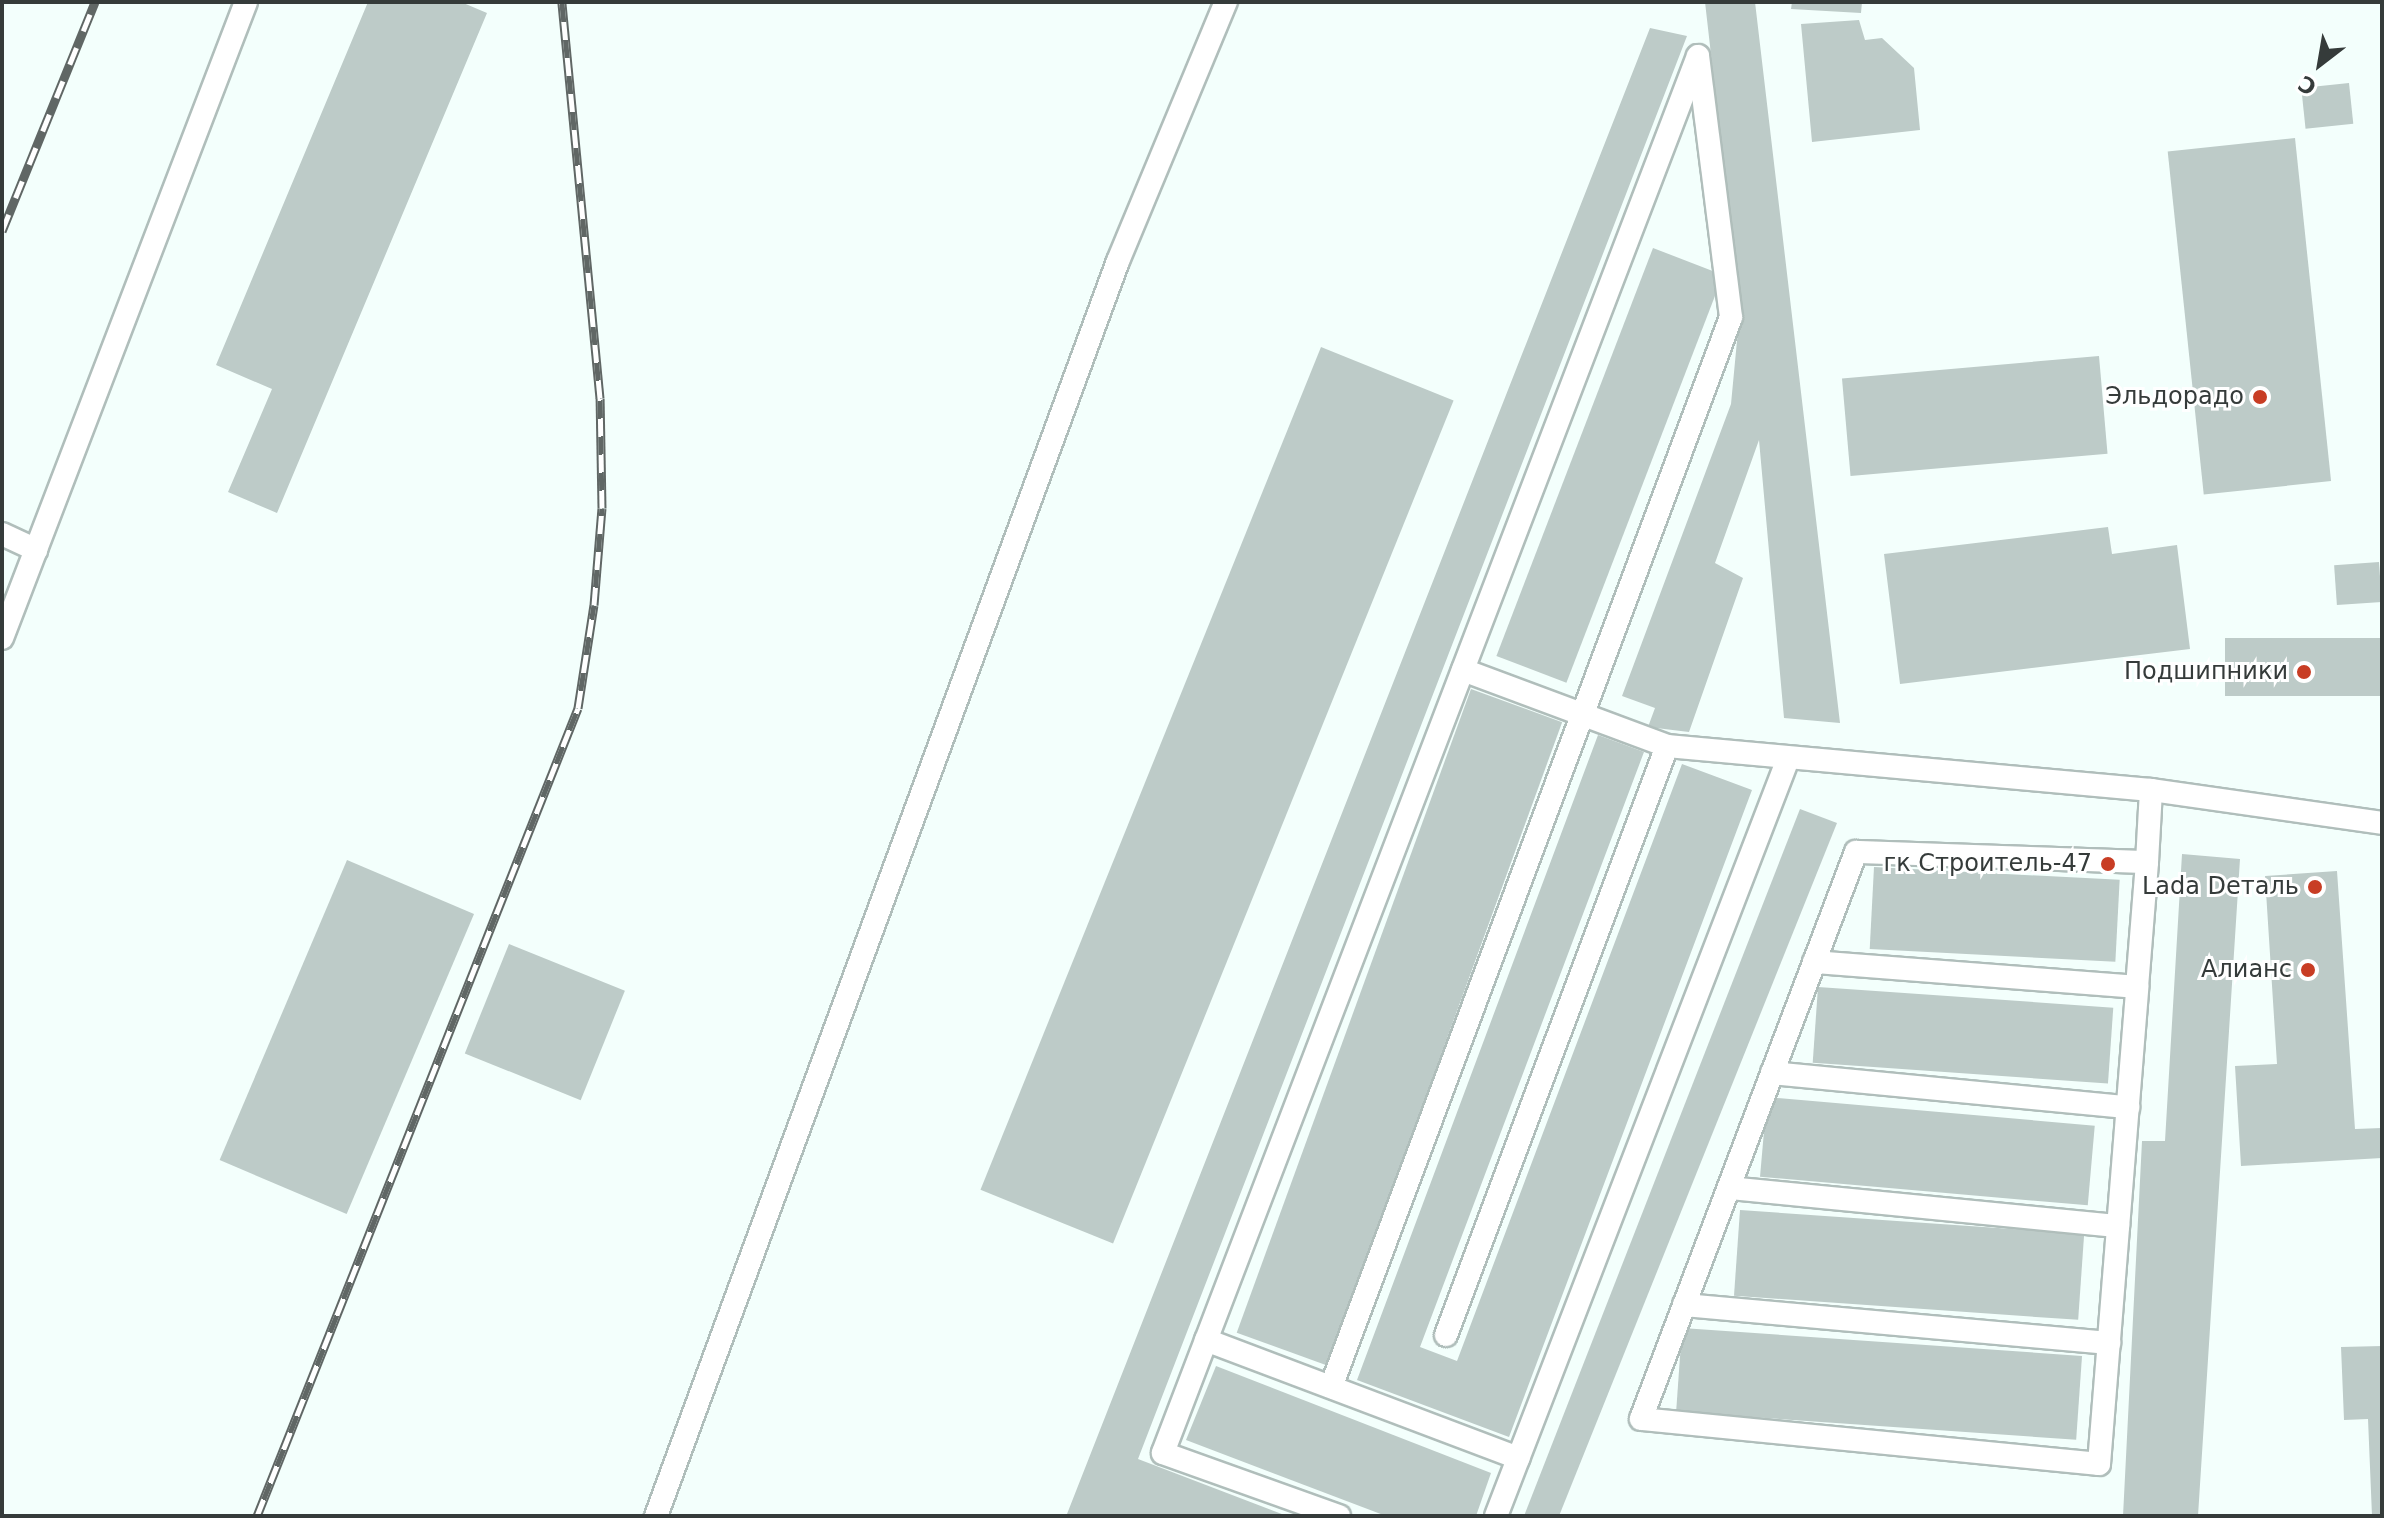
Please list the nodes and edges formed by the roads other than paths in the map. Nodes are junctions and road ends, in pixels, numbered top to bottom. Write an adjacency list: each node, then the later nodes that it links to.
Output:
1 (246, 2): 4 (lane)
2 (1226, 2): 25 (lane)
3 (2, 534): 4 (lane)
4 (37, 550): 5 (lane)
5 (2, 638)
6 (1463, 670): 7 (lane); 7 (lane); 21 (lane)
7 (1585, 715): 8 (lane); 23 (lane)
8 (1667, 746): 9 (lane); 20 (lane)
9 (1788, 759): 10 (lane); 24 (lane)
10 (2151, 790): 11 (lane); 12 (lane)
11 (2382, 823)
12 (2147, 862): 13 (lane); 14 (lane)
13 (1814, 962): 14 (lane); 15 (lane)
14 (2137, 987): 16 (lane)
15 (1772, 1073): 16 (lane); 17 (lane)
16 (2128, 1107): 18 (lane)
17 (1729, 1188): 18 (lane); 19 (lane)
18 (2118, 1226): 22 (lane)
19 (1684, 1305): 22 (lane); 22 (lane)
20 (1446, 1335)
21 (1206, 1340): 23 (lane); 26 (lane)
22 (2109, 1343)
23 (1331, 1387): 24 (lane)
24 (1518, 1458): 27 (lane)
25 (656, 1516)
26 (1339, 1516)
27 (1496, 1516)

